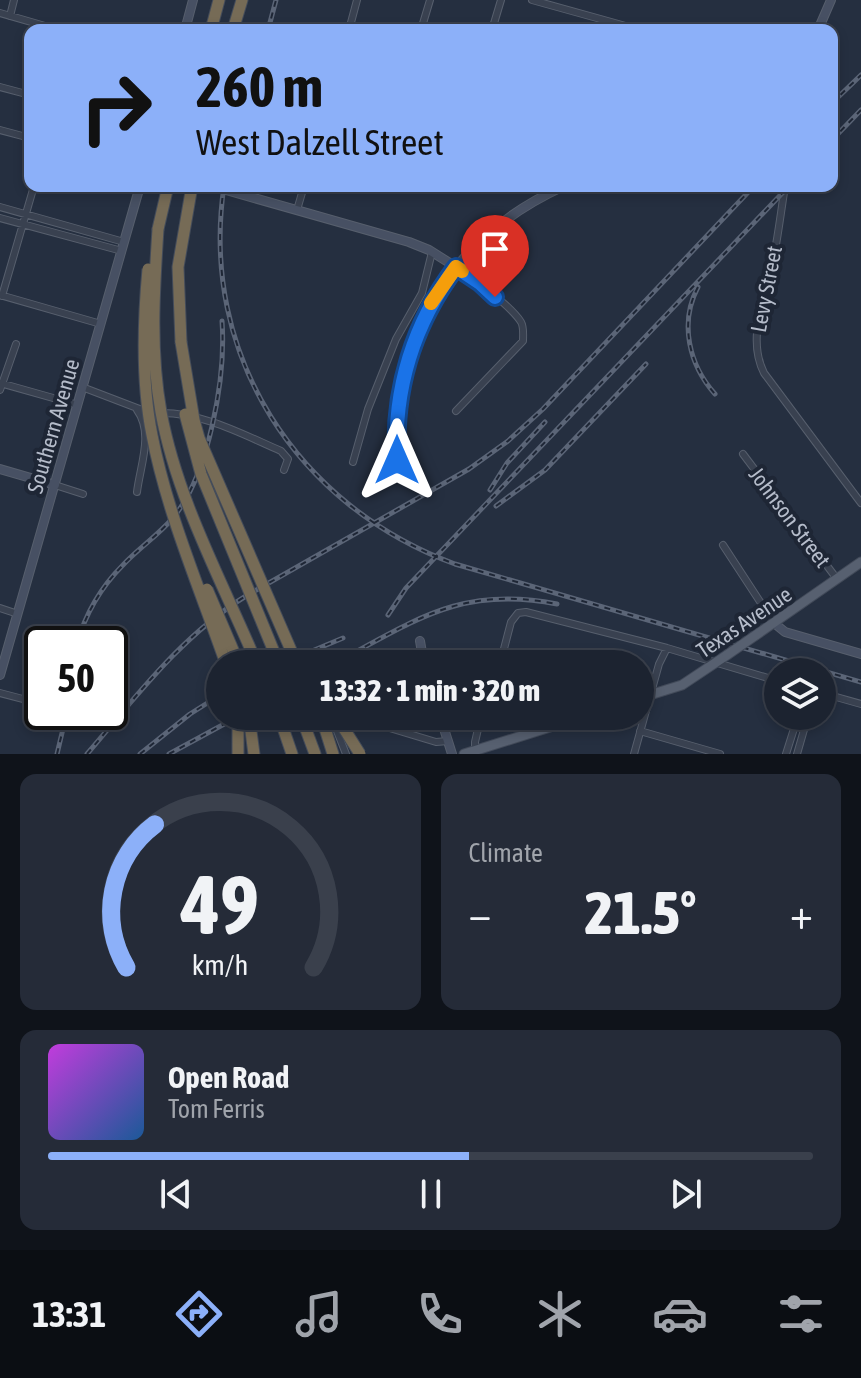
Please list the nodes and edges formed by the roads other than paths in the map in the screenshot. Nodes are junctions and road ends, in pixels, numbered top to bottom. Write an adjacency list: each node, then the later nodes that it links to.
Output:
1 (14, 0): 11 (street)
2 (193, 0): 13 (street)
3 (219, 0): 14 (highway)
4 (242, 0): 15 (highway)
5 (357, 0): 16 (street)
6 (430, 0): 17 (street)
7 (501, 0): 18 (street)
8 (532, 0): 19 (street)
9 (831, 0): 20 (street)
10 (0, 13): 11 (street)
11 (10, 16): 12 (street)
12 (38, 24)
13 (187, 24)
14 (213, 24)
15 (235, 24)
16 (351, 24)
17 (423, 24)
18 (494, 24)
19 (618, 24)
20 (821, 24)
21 (0, 87): 22 (street)
22 (24, 93)
23 (0, 130): 24 (street)
24 (24, 136)
25 (32, 192): 35 (street)
26 (138, 192): 39 (street, Southern Avenue)
27 (167, 192): 38 (highway)
28 (191, 192): 44 (highway)
29 (233, 192): 34 (street)
30 (302, 192): 34 (street)
31 (552, 192): 41 (street)
32 (784, 192): 59 (street, Levy Street)
33 (0, 207): 35 (street)
34 (297, 210): 40 (street)
35 (26, 214): 37 (street); 39 (street)
36 (0, 218): 37 (street)
37 (23, 224): 39 (street); 42 (street)
38 (158, 229): 60 (highway, bridge); 72 (highway, bridge)
39 (123, 247): 43 (street, Southern Avenue)
40 (432, 252): 41 (street); 52 (street)
41 (456, 267): 50 (street); 55 (street)
42 (1, 296): 43 (street)
43 (101, 324): 47 (street, Southern Avenue)
44 (181, 342): 64 (highway, bridge); 73 (highway, bridge)
45 (16, 344): 46 (street)
46 (1, 385): 48 (street)
47 (82, 387): 48 (street, Southern Avenue); 49 (street)
48 (78, 405): 56 (street, Southern Avenue)
49 (136, 410): 54 (street); 57 (street)
50 (456, 411)
51 (743, 454): 63 (street, Johnson Street)
52 (353, 462)
53 (0, 469): 56 (street)
54 (284, 470)
55 (398, 472)
56 (55, 485): 58 (street); 66 (street, Southern Avenue)
57 (137, 492)
58 (83, 494)
59 (861, 503)
60 (171, 504): 70 (highway, bridge); 71 (highway, bridge)
61 (723, 545): 67 (street)
62 (861, 562): 63 (main road, Texas Avenue)
63 (837, 579): 67 (main road, Texas Avenue)
64 (272, 604): 74 (highway, bridge); 75 (highway, bridge)
65 (0, 608): 66 (street)
66 (18, 614): 80 (street, Southern Avenue)
67 (772, 619): 78 (street); 79 (main road, Texas Avenue, bridge)
68 (420, 641): 76 (street)
69 (667, 648): 77 (street); 79 (street); 81 (street)
70 (221, 650)
71 (233, 650)
72 (251, 650)
73 (273, 650)
74 (291, 650)
75 (298, 650)
76 (422, 650)
77 (504, 650)
78 (861, 654)
79 (715, 663): 82 (street); 84 (main road, Texas Avenue)
80 (0, 675)
81 (654, 677)
82 (764, 677)
83 (0, 693): 86 (street)
84 (654, 694)
85 (836, 697): 87 (street)
86 (24, 699)
87 (861, 704)
88 (238, 730): 103 (highway, bridge)
89 (251, 730): 104 (highway)
90 (284, 730): 105 (highway)
91 (306, 730): 106 (highway)
92 (325, 730): 107 (highway)
93 (344, 730): 109 (highway, bridge)
94 (444, 730): 101 (street)
95 (478, 730): 102 (street)
96 (540, 730): 102 (main road)
97 (794, 730): 114 (street)
98 (804, 730): 115 (street)
99 (640, 731): 112 (street); 113 (street)
100 (338, 732): 101 (street); 108 (street)
101 (448, 741): 110 (street)
102 (475, 750): 111 (main road)
103 (238, 754)
104 (254, 754)
105 (292, 754)
106 (315, 754)
107 (333, 754)
108 (346, 754)
109 (360, 754)
110 (452, 754)
111 (464, 754)
112 (634, 754)
113 (720, 754)
114 (786, 754)
115 (797, 754)

